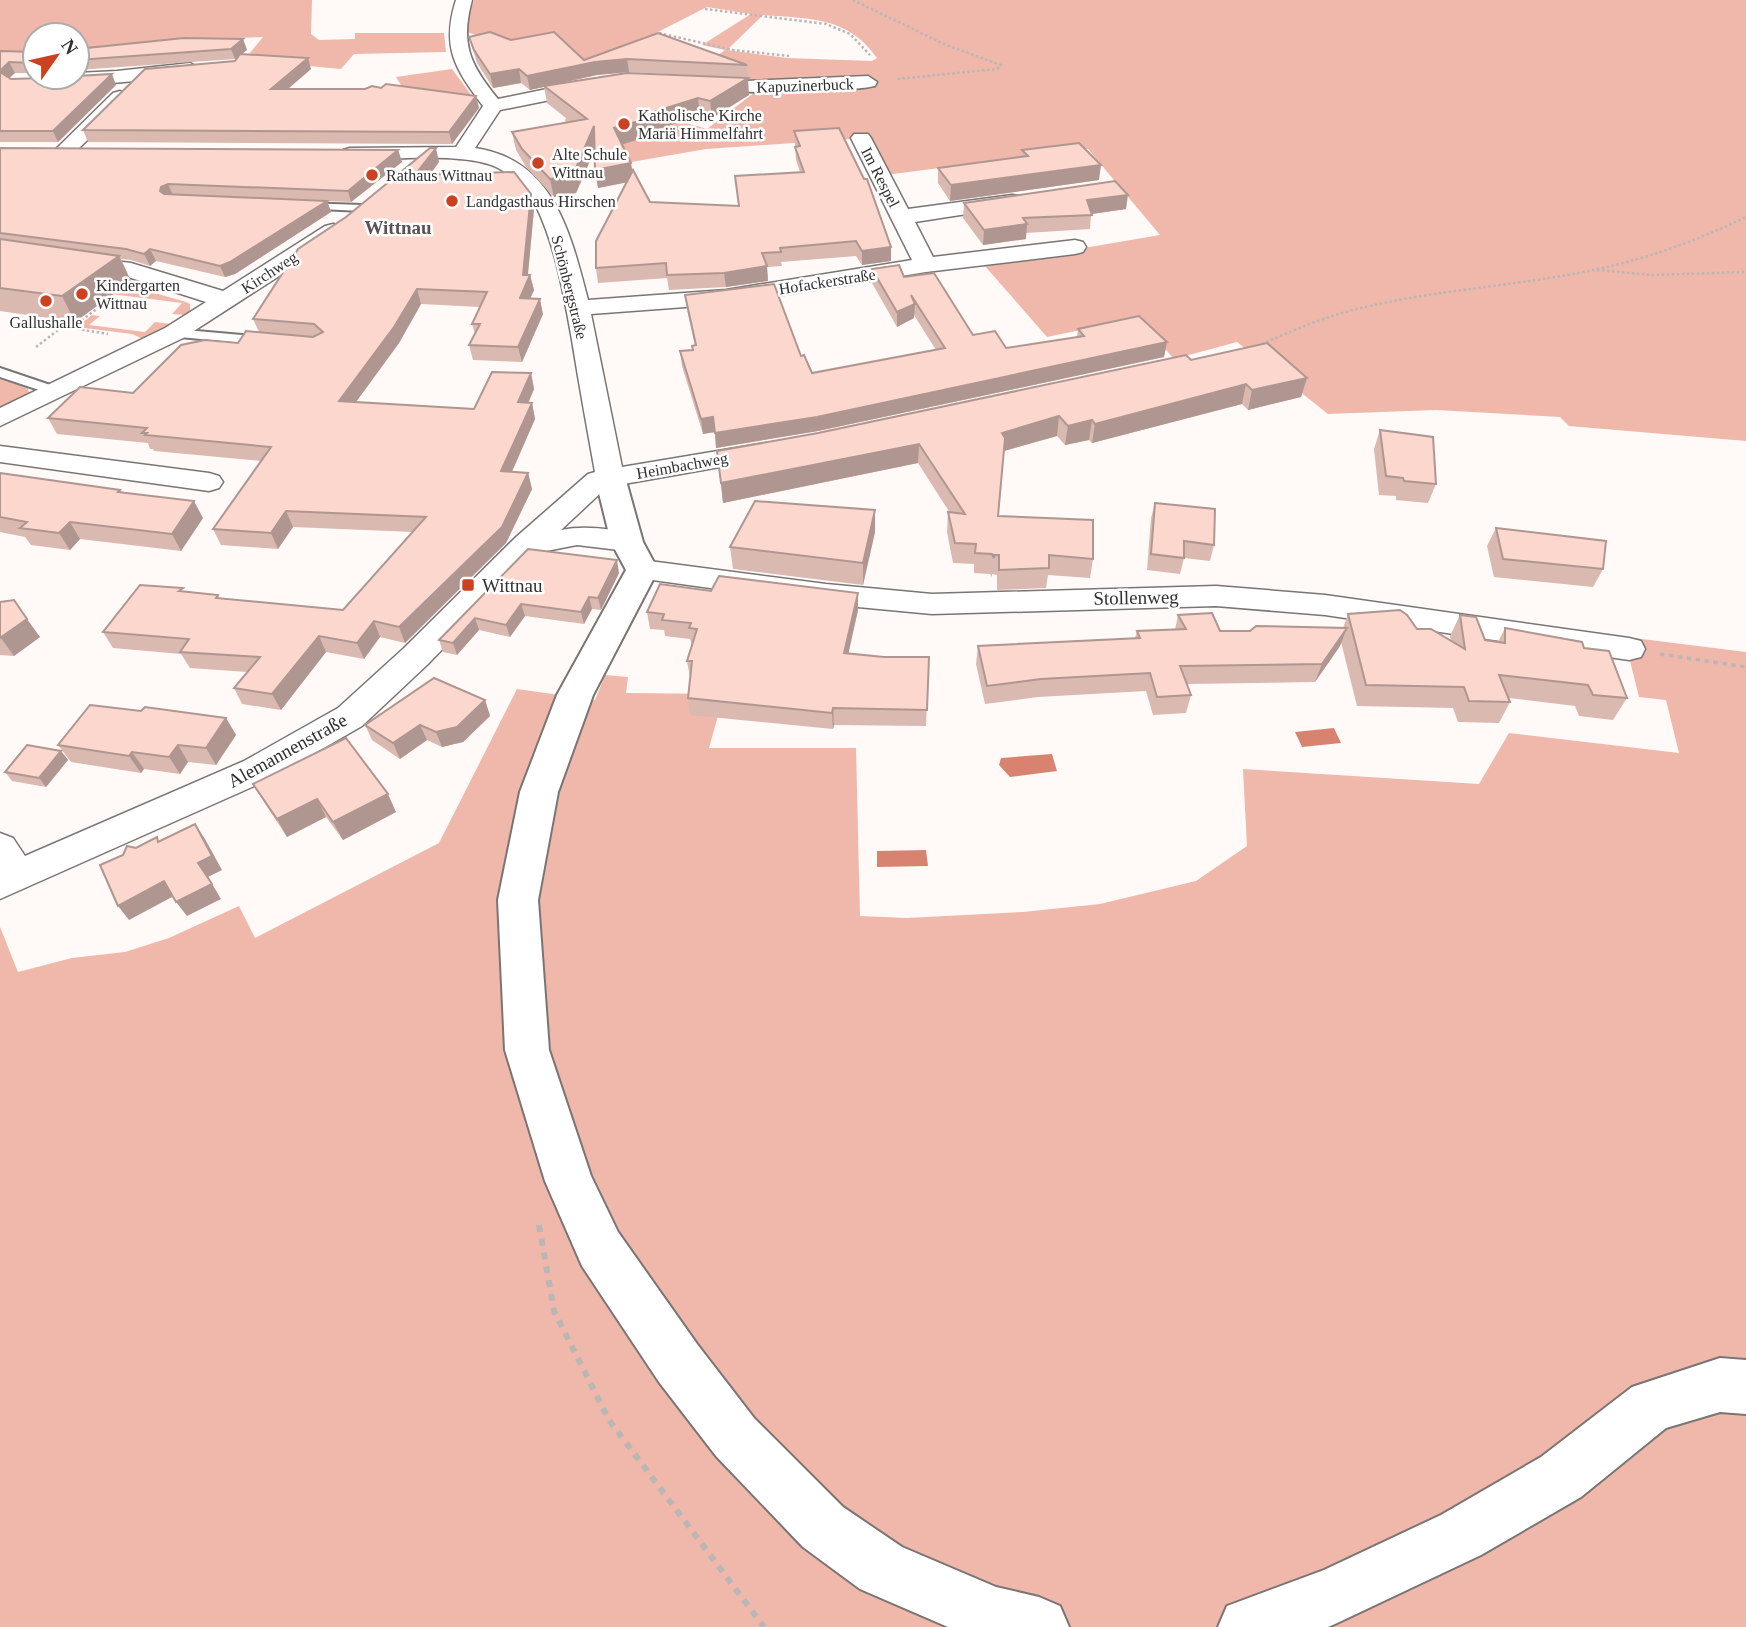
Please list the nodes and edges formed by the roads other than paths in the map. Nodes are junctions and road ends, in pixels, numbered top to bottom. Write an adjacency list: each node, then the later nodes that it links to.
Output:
1 (464, 0): 8 (street)
2 (211, 67): 3 (street)
3 (142, 73): 4 (street); 11 (street)
4 (91, 78)
5 (618, 82): 8 (street)
6 (868, 82): 7 (street, Kapuzinerbuck)
7 (677, 83)
8 (493, 106): 13 (street)
9 (861, 138): 21 (street, Im Respel)
10 (40, 152): 11 (street)
11 (64, 152): 12 (street)
12 (90, 152)
13 (463, 153): 15 (street, Schönbergstraße); 26 (street, Schönbergstraße)
14 (330, 154): 15 (street, Schönbergstraße)
15 (426, 155): 16 (street)
16 (401, 176)
17 (382, 192): 20 (street, Kirchweg)
18 (1034, 198): 21 (street, Im Respel)
19 (295, 206): 20 (lane)
20 (362, 208): 25 (street, Kirchweg)
21 (901, 217): 24 (street, Im Respel)
22 (1075, 247): 24 (street, Hofackerstraße)
23 (0, 253): 25 (street)
24 (926, 265): 26 (street, Hofackerstraße)
25 (226, 300): 27 (street, Kirchweg)
26 (578, 308): 34 (street, Schönbergstraße)
27 (174, 333): 28 (lane); 30 (street, Kirchweg)
28 (279, 342)
29 (0, 372): 30 (lane)
30 (57, 392): 31 (street, Kirchweg)
31 (0, 418)
32 (792, 447): 34 (street, Heimbachweg)
33 (0, 454): 35 (street)
34 (610, 477): 36 (street, Alemannenstraße); 37 (street)
35 (209, 482)
36 (526, 545): 37 (street); 39 (street, Alemannenstraße)
37 (634, 556): 38 (street, Stollenweg); 41 (street)
38 (1629, 649)
39 (6, 869)
40 (1746, 1387): 42 (street)
41 (1039, 1627)
42 (1248, 1627)

